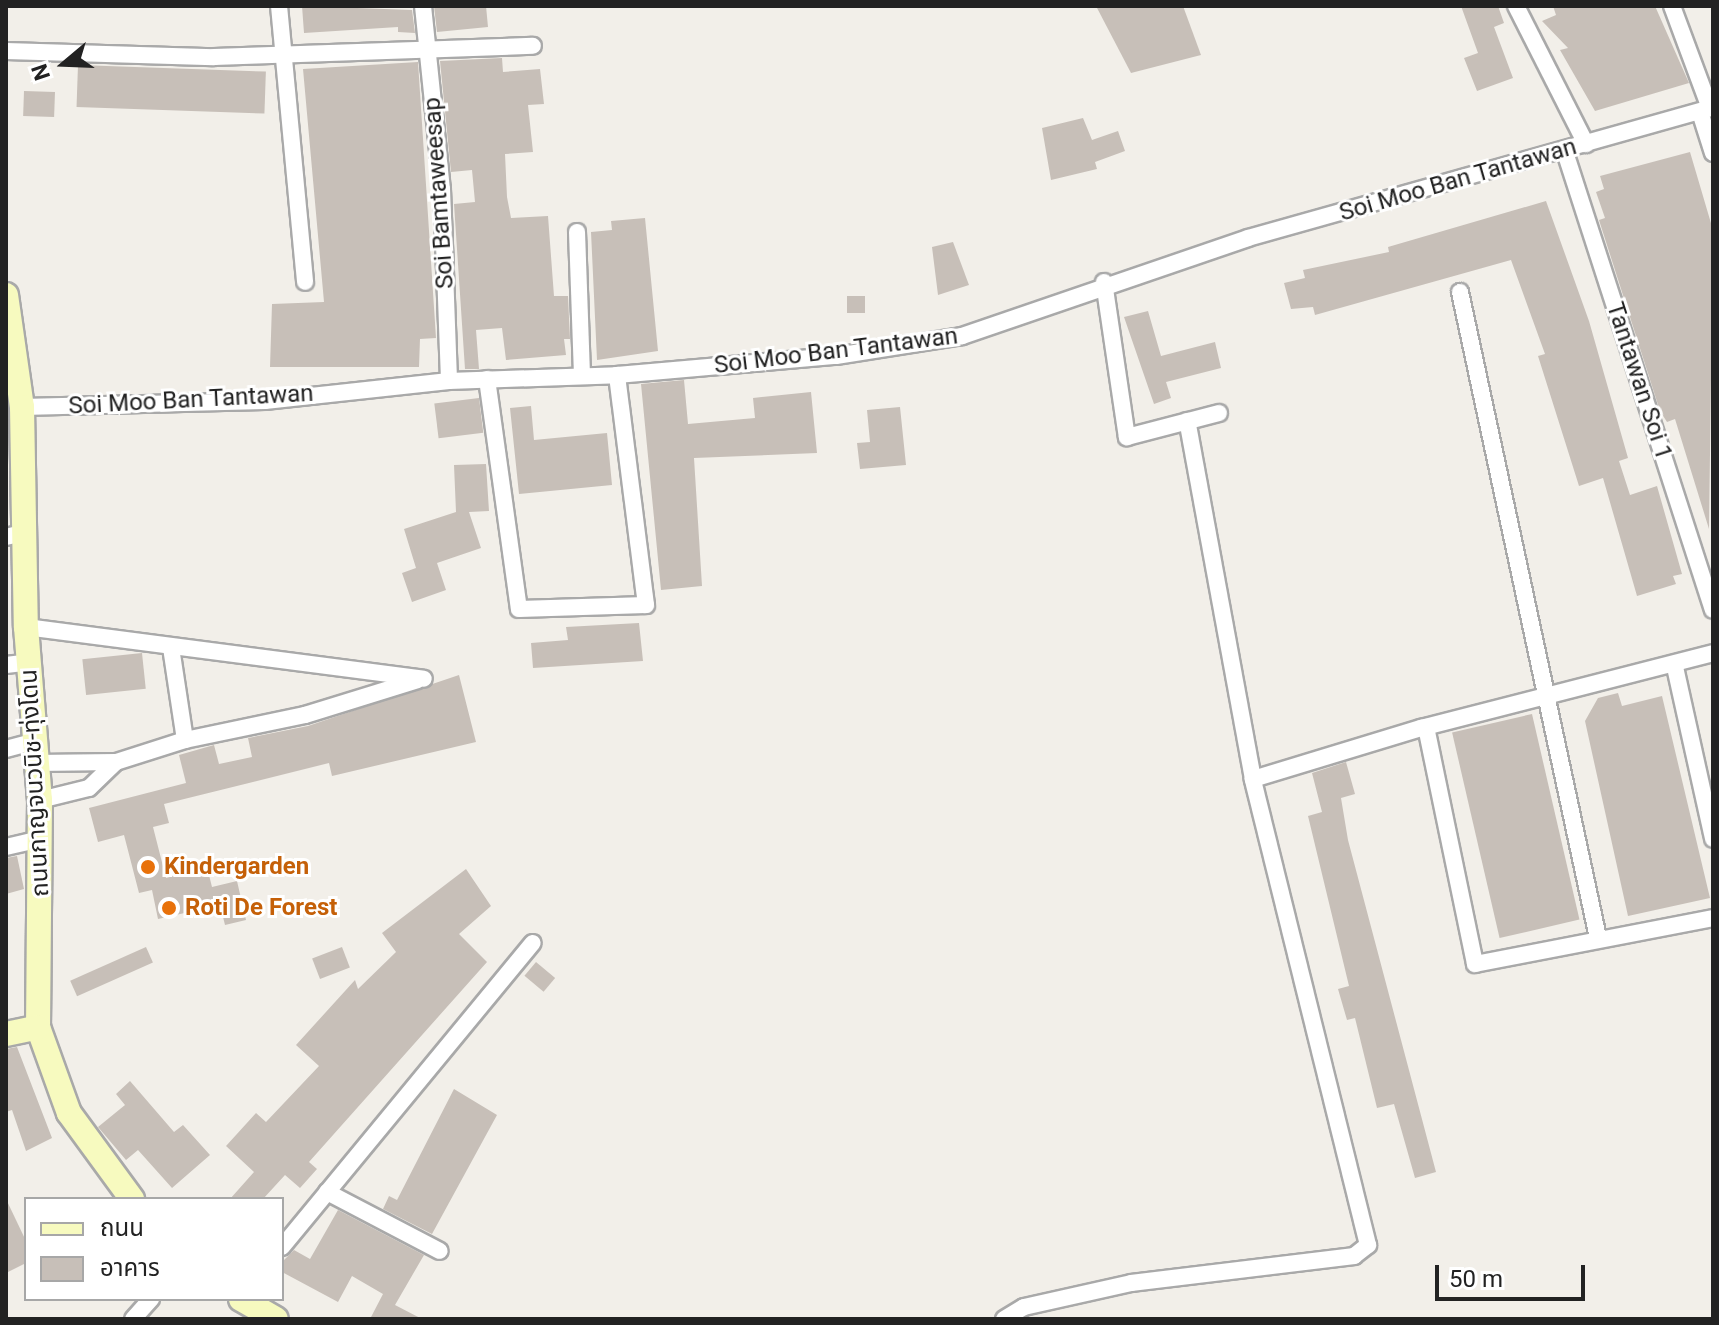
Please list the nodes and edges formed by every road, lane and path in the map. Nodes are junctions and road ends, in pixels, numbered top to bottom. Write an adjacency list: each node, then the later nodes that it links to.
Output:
1 (279, 6): 8 (street)
2 (423, 6): 6 (street, Soi Bamtaweesap)
3 (1516, 6): 10 (street)
4 (1672, 6): 9 (street)
5 (533, 46): 6 (street)
6 (428, 47): 8 (street); 21 (street, Soi Bamtaweesap)
7 (6, 51): 8 (street)
8 (285, 55): 14 (street)
9 (1708, 109): 10 (street, Soi Moo Ban Tantawan); 12 (street)
10 (1586, 144): 11 (street, Soi Moo Ban Tantawan)
11 (1565, 152): 15 (street, Soi Moo Ban Tantawan); 26 (street, Tantawan Soi 1)
12 (1713, 153)
13 (577, 232): 19 (street)
14 (305, 282)
15 (1104, 282): 18 (street, Soi Moo Ban Tantawan); 24 (street)
16 (1460, 292): 32 (street)
17 (6, 295): 22 (street, ถนนกาญจนวนิช-ทุ่งโดน)
18 (617, 375): 19 (street, Soi Moo Ban Tantawan); 20 (street)
19 (582, 376): 20 (street, Soi Moo Ban Tantawan)
20 (487, 379): 21 (street, Soi Moo Ban Tantawan)
21 (449, 381): 22 (street, Soi Moo Ban Tantawan)
22 (22, 407): 25 (street, ถนนกาญจนวนิช-ทุ่งโดน)
23 (1219, 413): 24 (street)
24 (1187, 421): 38 (street)
25 (14, 535): 27 (street, ถนนกาญจนวนิช-ทุ่งโดน)
26 (1713, 610)
27 (26, 627): 28 (street); 30 (street, ถนนกาญจนวนิช-ทุ่งโดน)
28 (171, 647): 34 (street); 34 (street)
29 (1713, 653): 31 (street)
30 (18, 663): 36 (street, ถนนกาญจนวนิช-ทุ่งโดน)
31 (1675, 667): 32 (street); 41 (street)
32 (1551, 695): 33 (street); 44 (street)
33 (1426, 727): 38 (street); 44 (street)
34 (185, 740): 37 (street)
35 (6, 749): 36 (street)
36 (36, 752): 37 (street); 39 (street, ถนนกาญจนวนิช-ทุ่งโดน)
37 (116, 762): 39 (street)
38 (1253, 779): 56 (street)
39 (40, 800): 40 (street, ถนนกาญจนวนิช-ทุ่งโดน)
40 (40, 839): 42 (street); 46 (street, ถนนกาญจนวนิช-ทุ่งโดน)
41 (1713, 839)
42 (6, 847)
43 (1713, 918): 44 (street)
44 (1598, 938)
45 (533, 943): 48 (street)
46 (38, 1027): 47 (street); 49 (street, ถนนกาญจนวนิช-ทุ่งโดน)
47 (6, 1034)
48 (327, 1192): 50 (street); 51 (street)
49 (130, 1197)
50 (284, 1245)
51 (440, 1251)
52 (149, 1301): 54 (street)
53 (244, 1301): 55 (street)
54 (133, 1319)
55 (276, 1319)
56 (1004, 1319)

